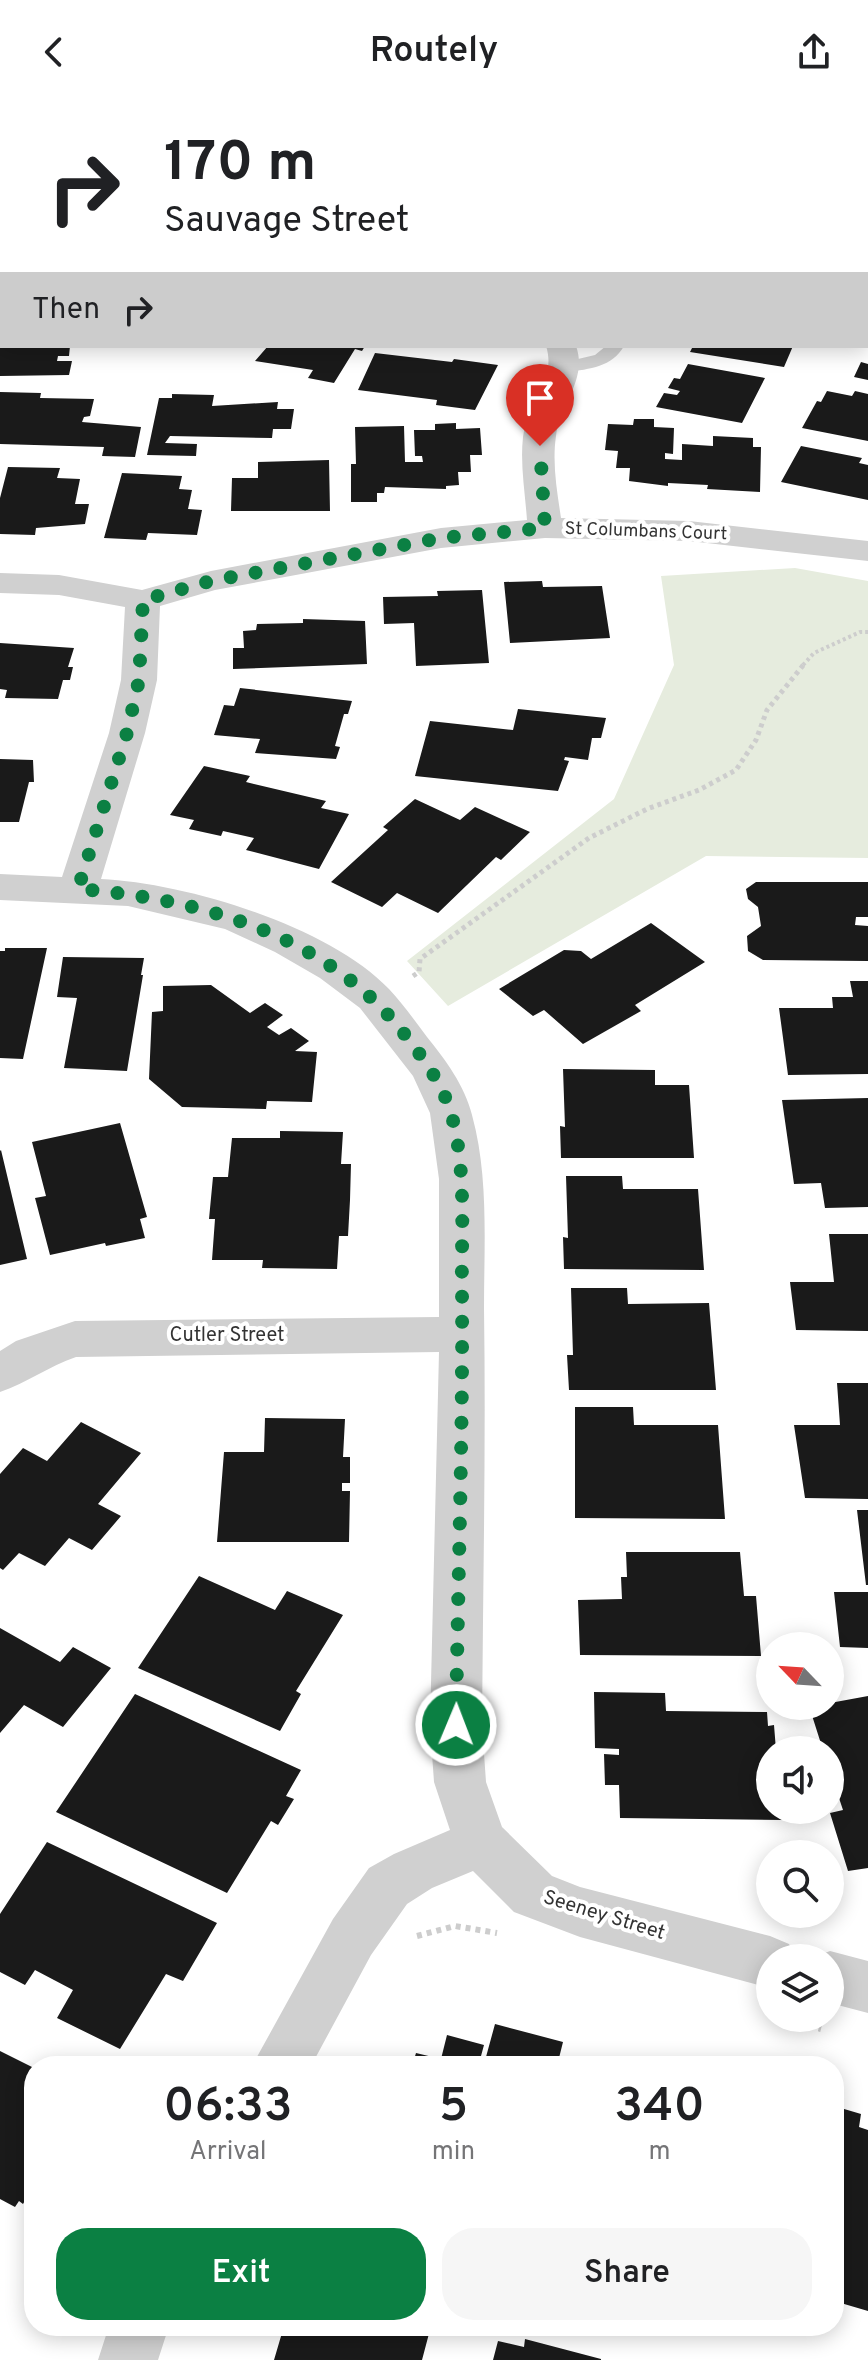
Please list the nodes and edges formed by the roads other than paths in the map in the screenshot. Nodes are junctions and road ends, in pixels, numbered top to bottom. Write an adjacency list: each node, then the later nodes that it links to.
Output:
1 (614, 348): 2 (lane)
2 (564, 357): 3 (street)
3 (545, 528): 4 (street, St Columbans Court); 6 (street, St Columbans Court)
4 (868, 551)
5 (0, 583): 6 (street, St Columbans Court)
6 (143, 600): 8 (street)
7 (0, 887): 8 (street, Seeney Street)
8 (78, 889): 9 (street, Seeney Street)
9 (462, 1334): 10 (street, Cutler Street); 11 (street, Seeney Street)
10 (0, 1374)
11 (481, 1842): 12 (street, Seeney Street); 15 (street)
12 (756, 1958)
13 (844, 1981): 14 (street)
14 (868, 1987)
15 (286, 2056)
16 (136, 2336): 17 (street)
17 (128, 2360)

